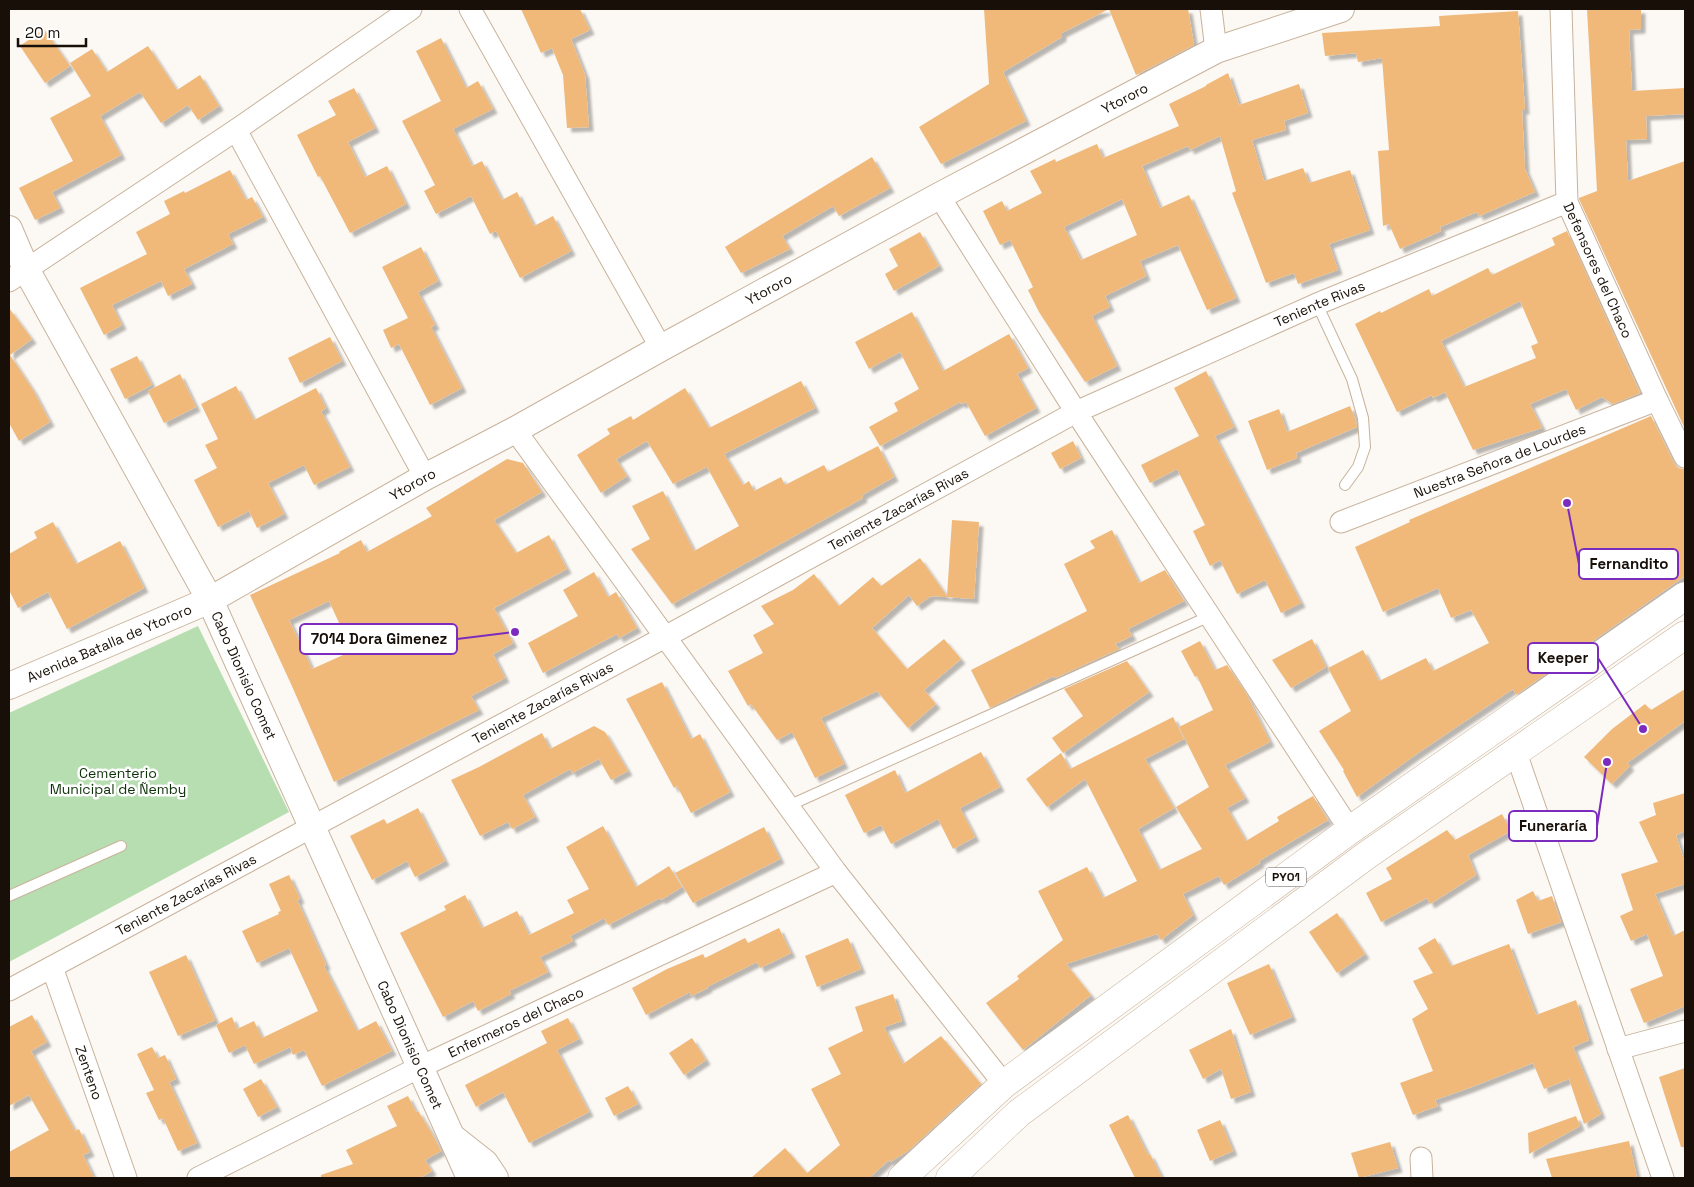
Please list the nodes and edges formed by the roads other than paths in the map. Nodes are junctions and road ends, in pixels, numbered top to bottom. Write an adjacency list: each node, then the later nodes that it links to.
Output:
1 (411, 9): 7 (street)
2 (470, 9): 13 (street)
3 (1211, 9): 6 (street)
4 (1341, 9): 6 (street, Ytororo)
5 (1561, 9): 9 (street, Defensores del Chaco)
6 (1216, 50): 8 (street, Ytororo)
7 (236, 130): 11 (street); 18 (street)
8 (939, 196): 13 (street, Ytororo); 15 (street)
9 (1567, 202): 12 (street, Teniente Rivas); 14 (street, Defensores del Chaco)
10 (9, 229): 11 (street, Cabo Dionisio Comet)
11 (18, 275): 22 (street, Cabo Dionisio Comet)
12 (1317, 304): 15 (street, Teniente Rivas); 19 (lane)
13 (661, 348): 16 (street, Ytororo)
14 (1657, 400): 17 (street, Defensores del Chaco); 20 (street, Nuestra Señora de Lourdes)
15 (1076, 412): 23 (street); 25 (street, Teniente Zacarías Rivas)
16 (515, 430): 18 (street, Ytororo); 25 (street)
17 (1685, 457)
18 (425, 477): 22 (street, Ytororo)
19 (1345, 485)
20 (1341, 522)
21 (1685, 596): 30 (highway, PY01)
22 (210, 600): 26 (street, Avenida Batalla de Ytororo); 29 (street, Cabo Dionisio Comet)
23 (1210, 616): 28 (lane); 30 (street)
24 (1685, 635): 27 (highway, PY01)
25 (665, 637): 28 (street); 29 (street, Teniente Zacarías Rivas)
26 (9, 686)
27 (1516, 753): 37 (street); 46 (highway, PY01)
28 (788, 806): 32 (street)
29 (312, 826): 34 (street, Teniente Zacarías Rivas); 38 (street, Cabo Dionisio Comet)
30 (1350, 830): 39 (highway, PY01)
31 (121, 846): 33 (lane)
32 (836, 872): 38 (street, Enfermeros del Chaco); 39 (street)
33 (9, 896)
34 (52, 967): 35 (street, Teniente Zacarías Rivas); 41 (street, Zenteno)
35 (9, 990)
36 (1685, 1031): 37 (street)
37 (1618, 1049): 47 (street)
38 (420, 1067): 40 (street, Cabo Dionisio Comet); 42 (street, Enfermeros del Chaco)
39 (1004, 1084): 45 (highway, PY01)
40 (452, 1136): 43 (street, Cabo Dionisio Comet); 44 (street, Cabo Dionisio Comet)
41 (126, 1178)
42 (198, 1178)
43 (470, 1178)
44 (495, 1178)
45 (902, 1178)
46 (950, 1178)
47 (1663, 1178)

